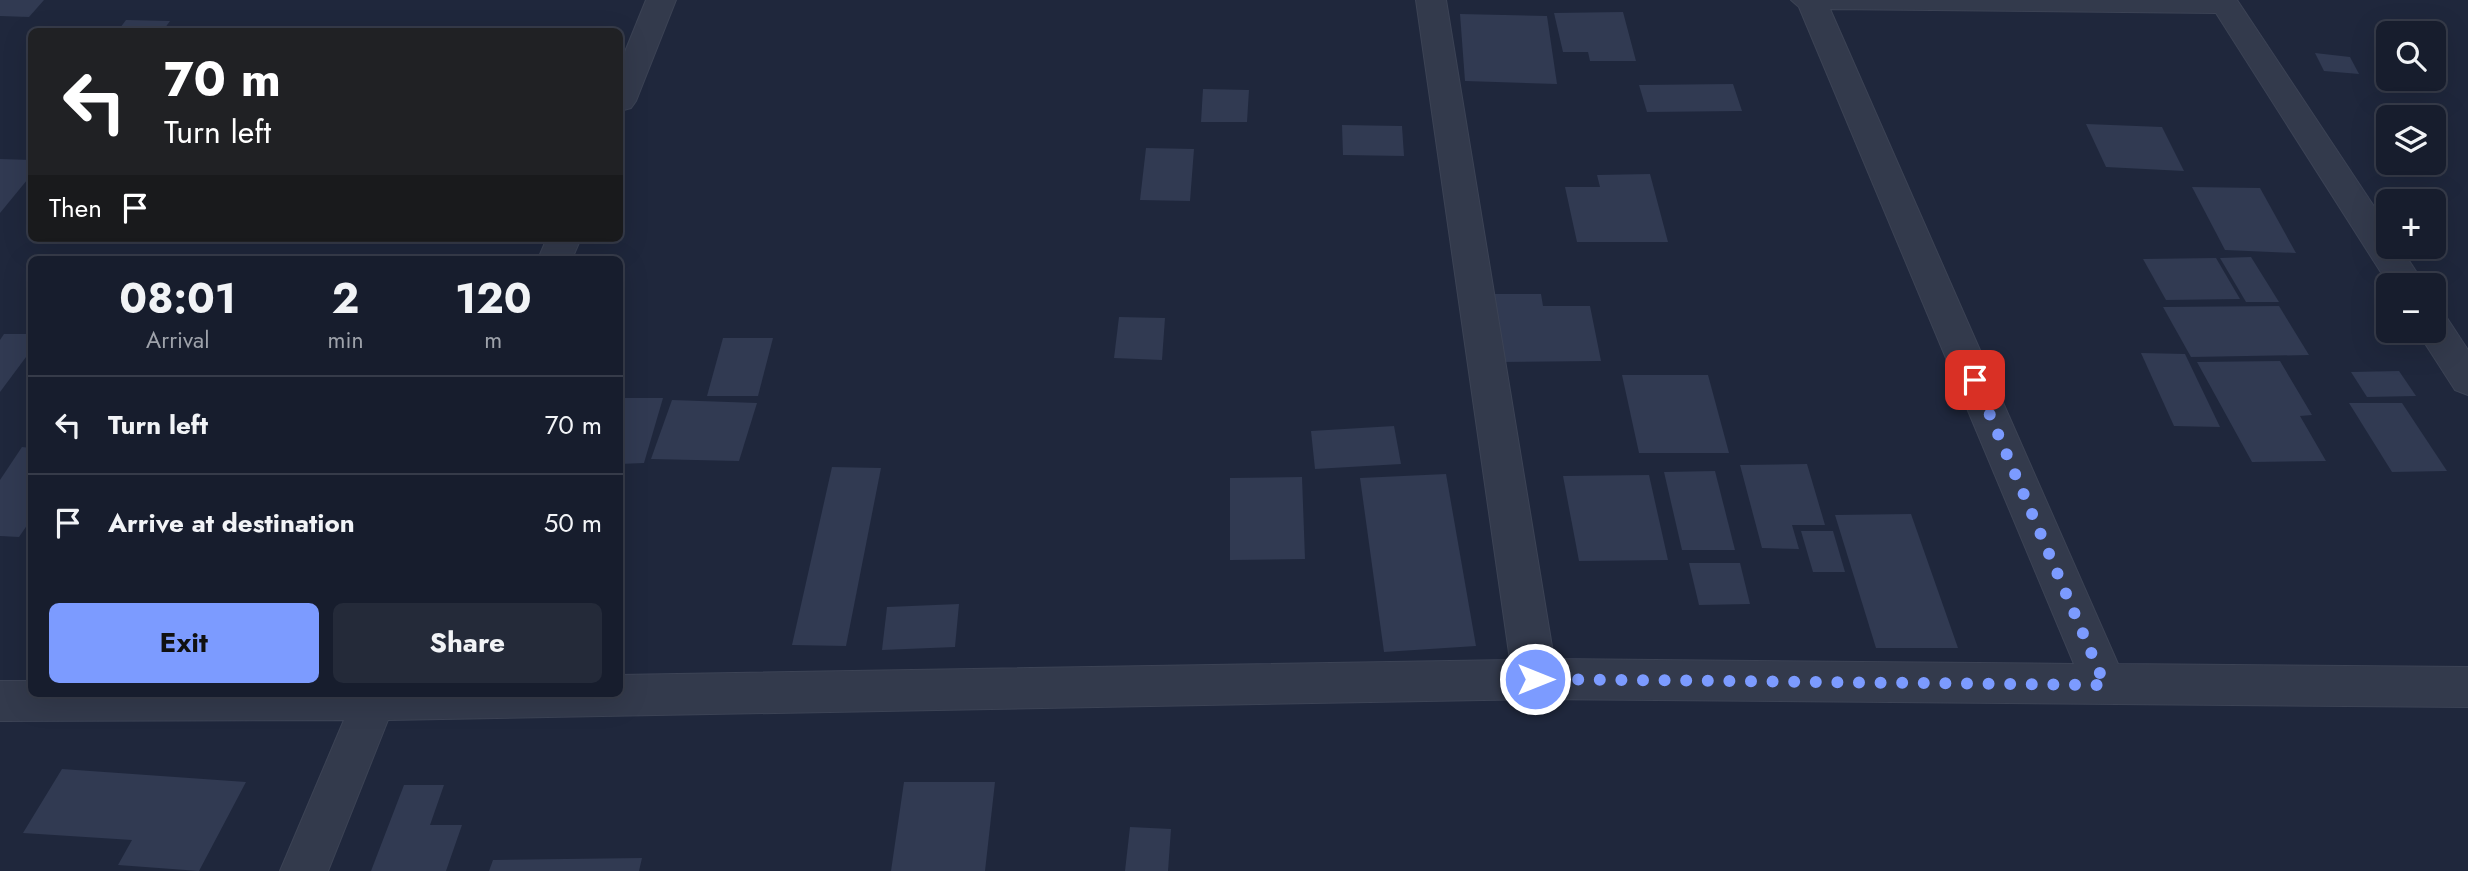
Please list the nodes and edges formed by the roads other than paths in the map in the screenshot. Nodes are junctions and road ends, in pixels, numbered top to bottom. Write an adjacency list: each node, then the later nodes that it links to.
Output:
1 (661, 0): 5 (street)
2 (1432, 0): 9 (street)
3 (1809, 0): 4 (street); 10 (street)
4 (2223, 2): 6 (street)
5 (623, 94)
6 (2399, 273)
7 (2444, 343): 8 (street)
8 (2468, 380)
9 (1535, 679): 10 (street); 12 (street)
10 (2105, 685): 11 (street)
11 (2468, 687)
12 (623, 692)
13 (301, 697): 15 (street)
14 (376, 697): 16 (street)
15 (0, 701)
16 (304, 871)

